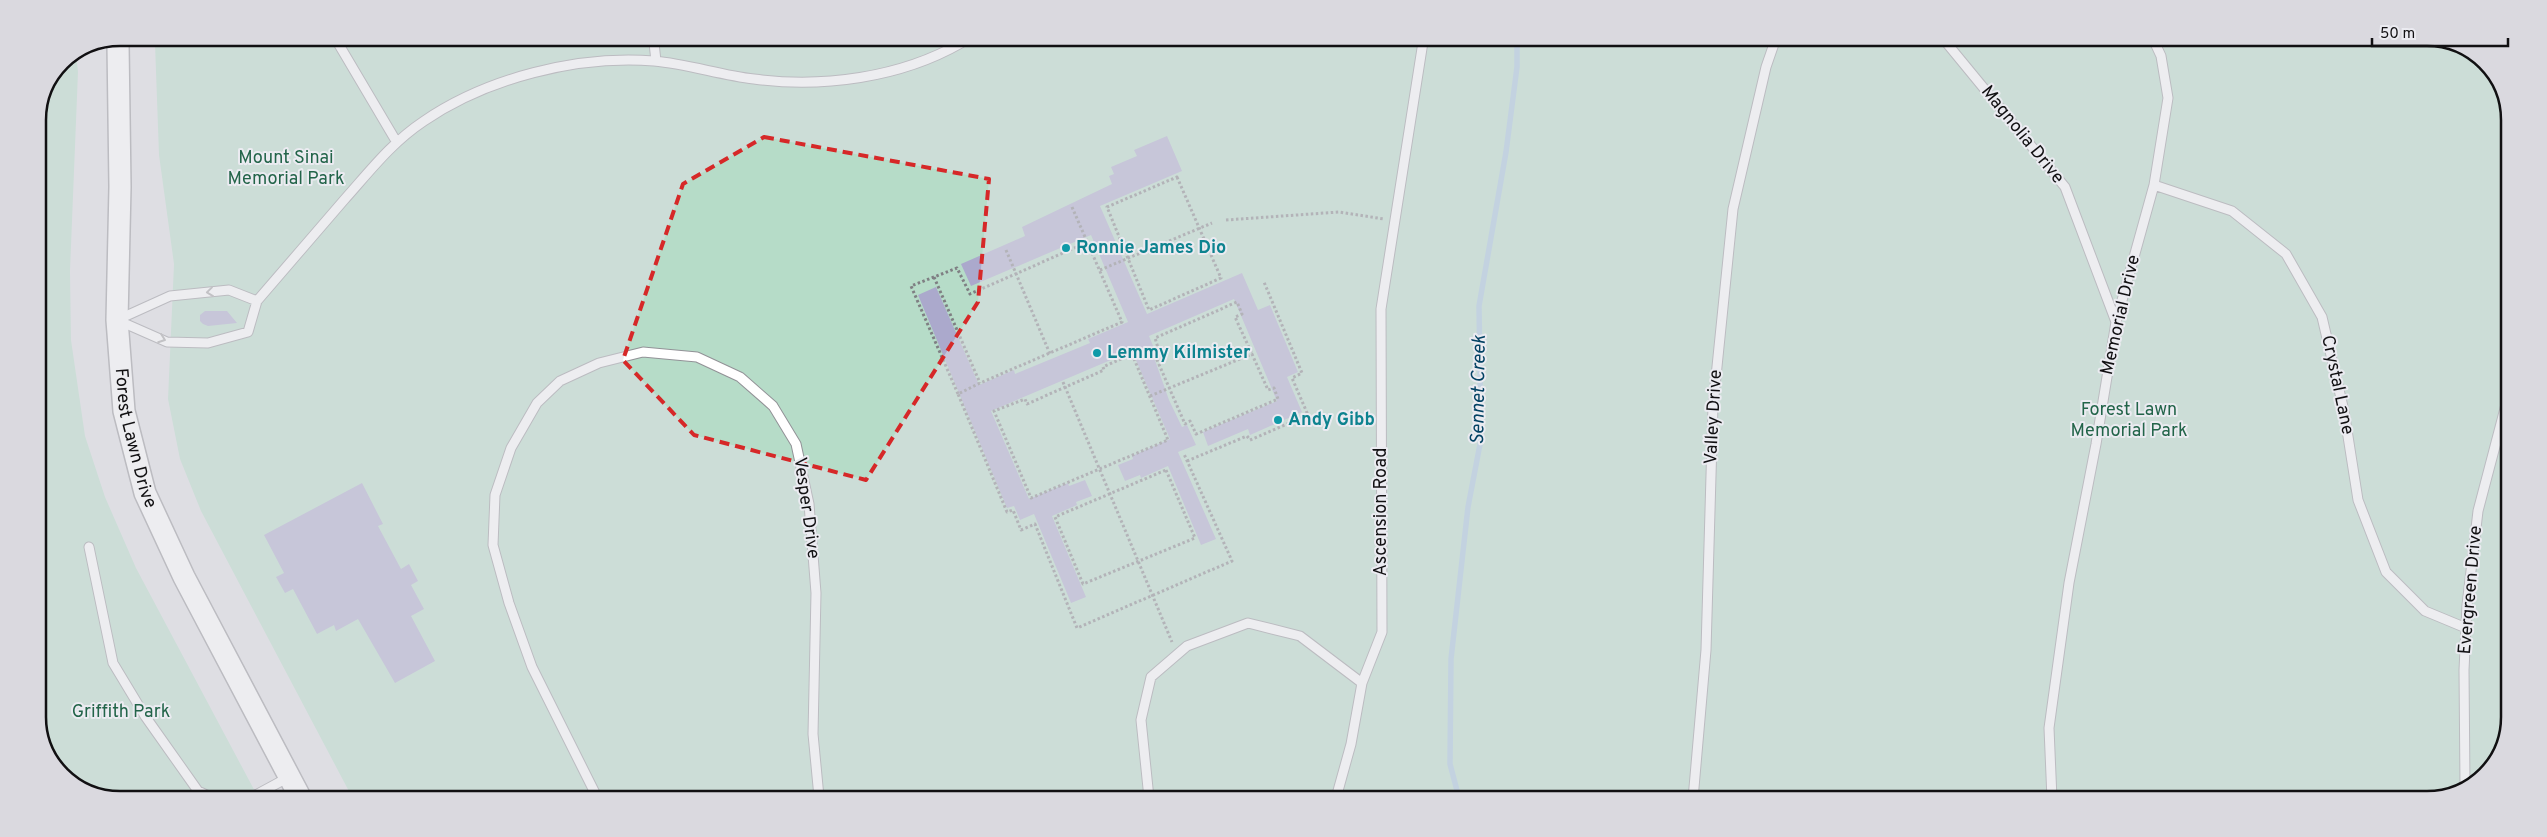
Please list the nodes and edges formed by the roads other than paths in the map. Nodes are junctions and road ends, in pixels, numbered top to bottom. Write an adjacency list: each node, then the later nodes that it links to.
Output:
1 (118, 46): 13 (street, Forest Lawn Drive)
2 (340, 46): 10 (lane)
3 (654, 46): 9 (lane)
4 (954, 46): 9 (lane)
5 (1422, 46): 18 (lane, Ascension Road)
6 (1773, 46): 28 (lane, Valley Drive)
7 (1949, 46): 14 (lane, Magnolia Drive)
8 (2156, 46): 11 (lane, Memorial Drive)
9 (656, 61): 10 (lane)
10 (396, 141): 12 (lane)
11 (2154, 185): 14 (lane, Memorial Drive); 17 (lane, Crystal Lane)
12 (257, 301): 13 (lane, one-way to 13); 13 (lane, one-way to 12)
13 (118, 320): 19 (street, Forest Lawn Drive)
14 (2116, 322): 29 (lane, Memorial Drive)
15 (2501, 424): 17 (lane, Evergreen Drive)
16 (89, 547): 21 (lane)
17 (2466, 628): 20 (lane, Evergreen Drive)
18 (1362, 683): 26 (lane); 27 (lane, Ascension Road)
19 (289, 777): 22 (lane); 23 (street, Forest Lawn Drive)
20 (2465, 779)
21 (198, 791)
22 (263, 791)
23 (297, 791)
24 (594, 791): 25 (lane, Vesper Drive)
25 (818, 791)
26 (1148, 791)
27 (1338, 791)
28 (1694, 791)
29 (2052, 791)

